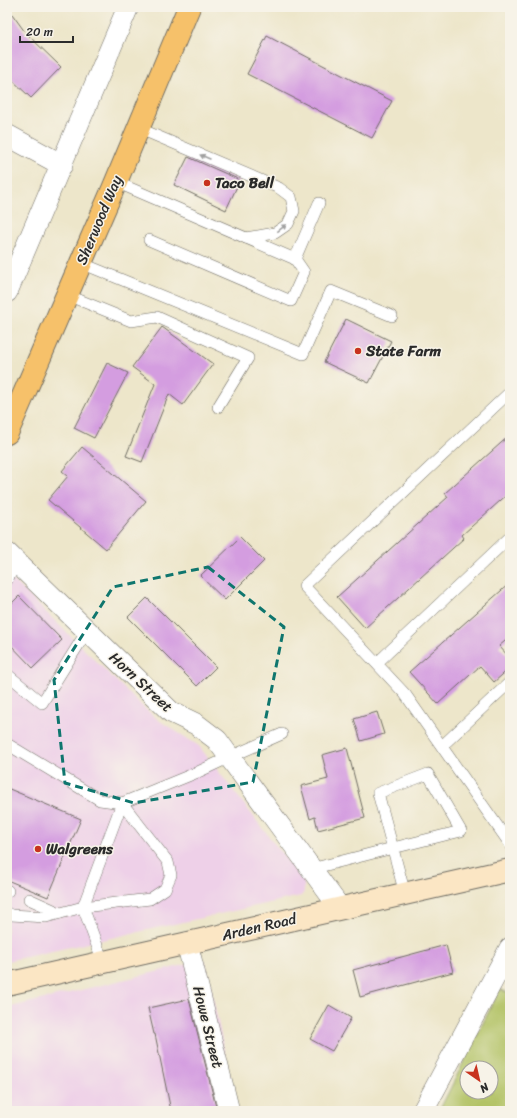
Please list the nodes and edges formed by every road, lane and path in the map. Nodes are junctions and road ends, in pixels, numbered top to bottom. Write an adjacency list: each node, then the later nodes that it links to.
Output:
1 (189, 7): 3 (main road, Sherwood Way)
2 (123, 9): 5 (street)
3 (138, 128): 6 (main road, Sherwood Way); 8 (lane, one-way to 3)
4 (7, 135): 5 (street)
5 (62, 165): 12 (street)
6 (116, 182): 8 (lane); 11 (main road, Sherwood Way)
7 (319, 203): 10 (lane)
8 (246, 238): 10 (lane)
9 (149, 240): 10 (lane)
10 (295, 259)
11 (81, 263): 13 (main road, Sherwood Way); 14 (lane)
12 (7, 292)
13 (67, 295): 16 (lane); 17 (main road, Sherwood Way)
14 (392, 316)
15 (510, 392): 21 (lane)
16 (218, 407)
17 (7, 433)
18 (510, 537): 21 (lane)
19 (10, 565): 20 (street, Horn Street)
20 (87, 630): 22 (lane); 27 (street, Horn Street)
21 (376, 663): 26 (lane)
22 (7, 674)
23 (510, 682): 26 (lane)
24 (282, 734): 27 (lane)
25 (7, 744): 28 (lane)
26 (442, 746): 29 (lane)
27 (230, 757): 28 (lane); 31 (street, Horn Street)
28 (122, 803): 35 (lane); 35 (lane)
29 (510, 844)
30 (393, 848): 30 (lane); 31 (lane); 33 (lane)
31 (311, 870): 36 (street, Horn Street)
32 (510, 870): 33 (main road, Arden Road)
33 (405, 894): 36 (main road, Arden Road)
34 (29, 899): 38 (lane)
35 (83, 907): 38 (lane); 41 (lane)
36 (340, 908): 39 (main road, Arden Road)
37 (7, 913): 38 (lane)
38 (60, 913)
39 (188, 943): 41 (main road, Arden Road); 43 (street, Howe Street)
40 (510, 948): 44 (street)
41 (103, 962): 42 (main road, Arden Road)
42 (7, 984)
43 (229, 1111)
44 (423, 1111)

